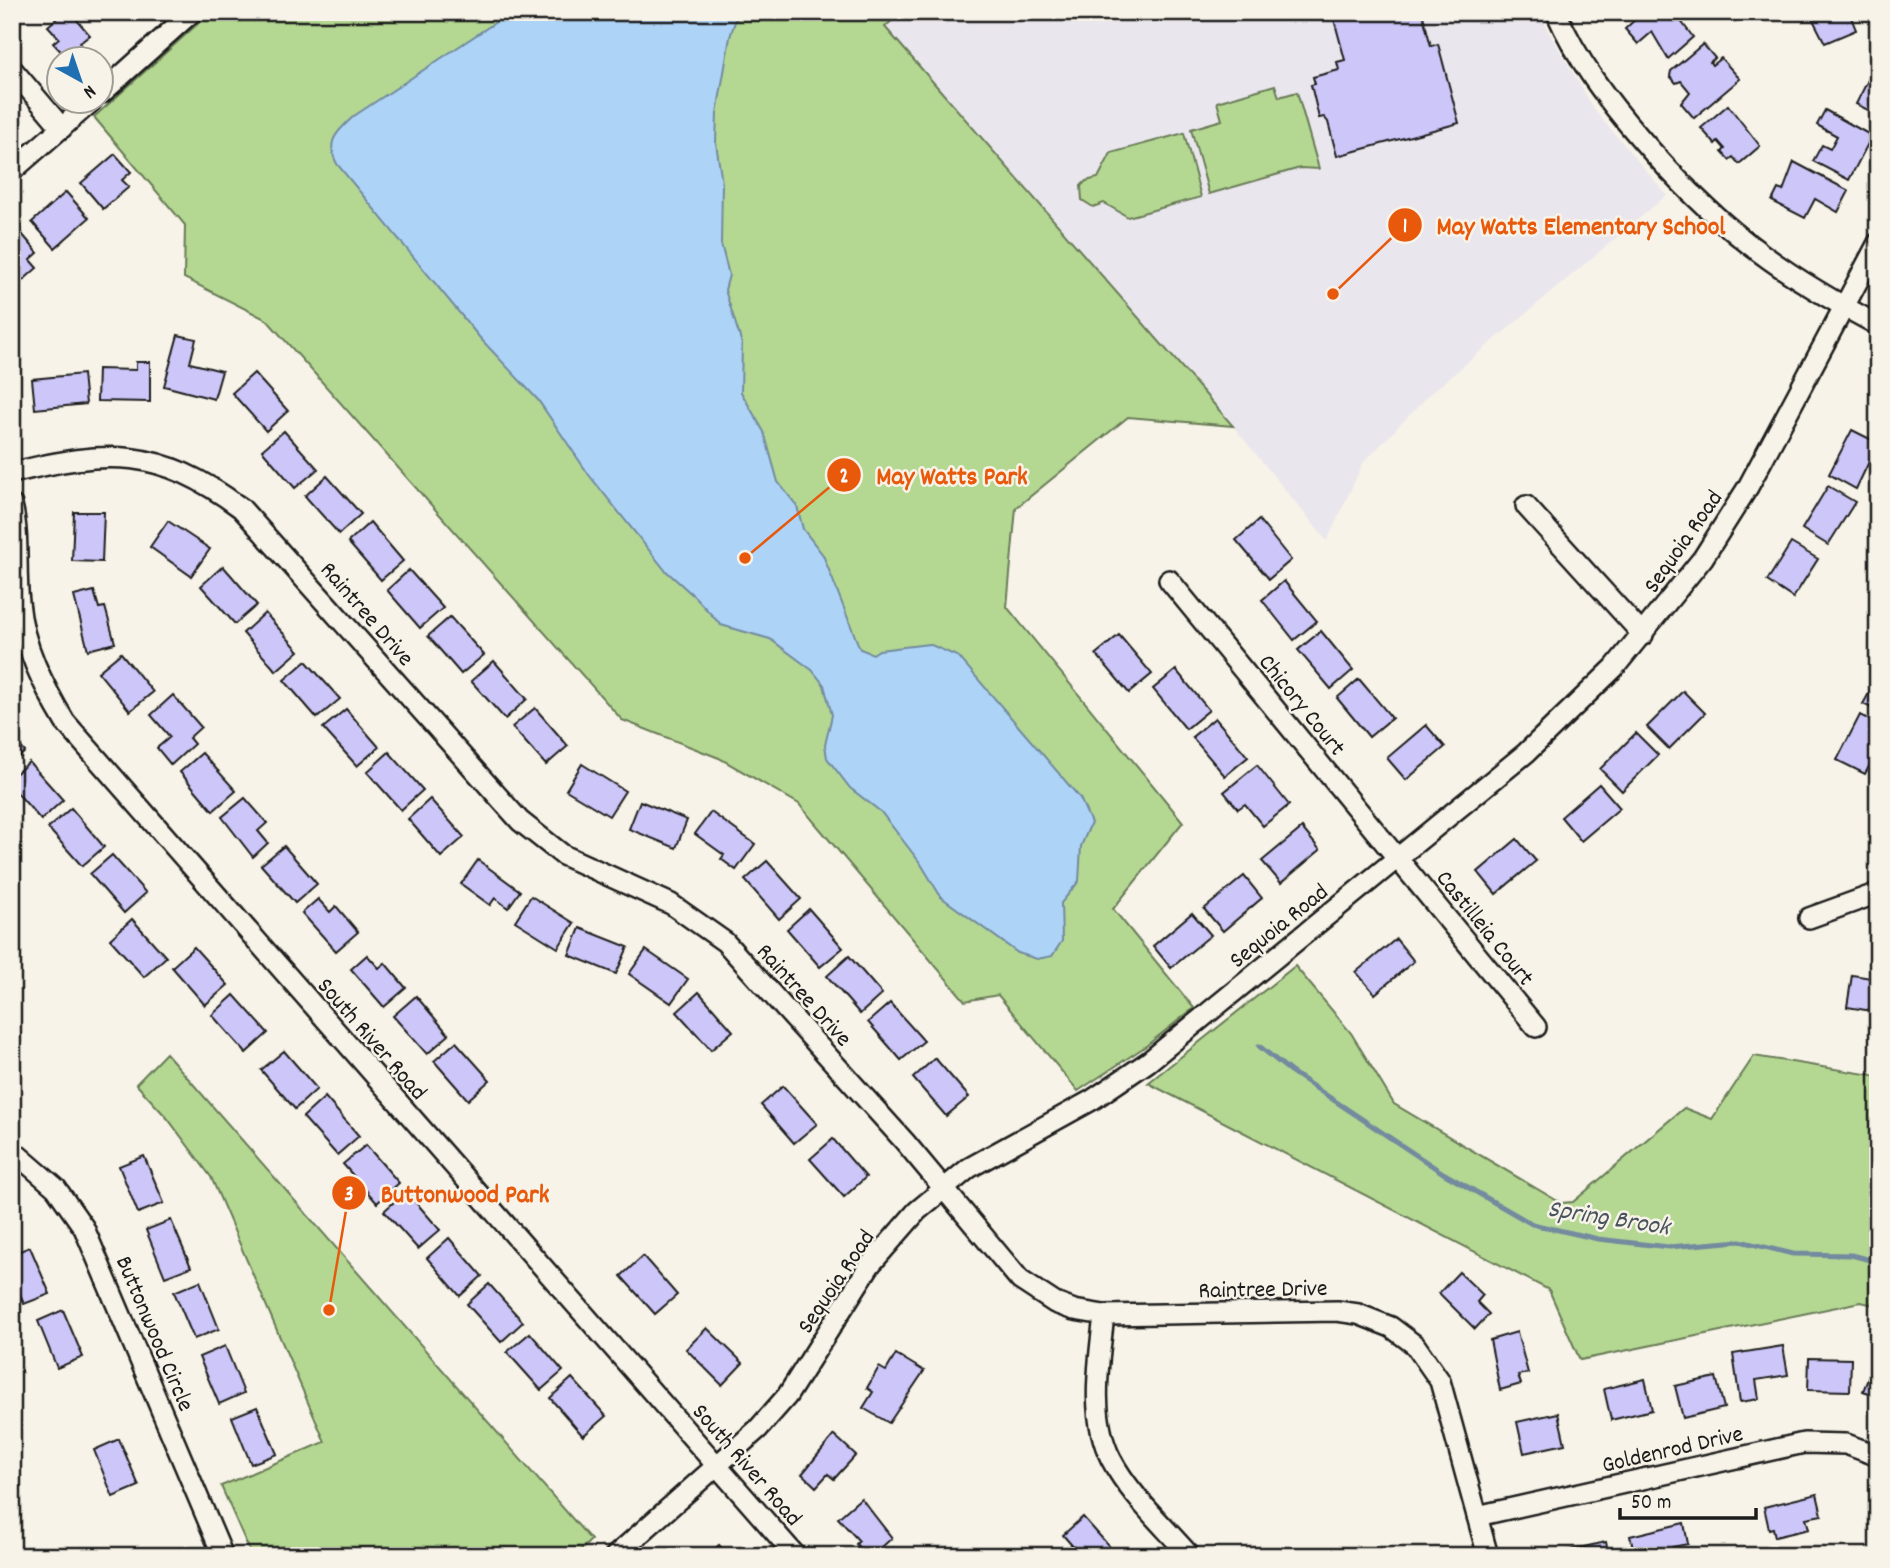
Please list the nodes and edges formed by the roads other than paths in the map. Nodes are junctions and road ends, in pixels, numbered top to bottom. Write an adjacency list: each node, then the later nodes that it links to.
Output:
1 (192, 12): 4 (street)
2 (1556, 12): 9 (street)
3 (12, 69): 6 (street)
4 (116, 80)
5 (75, 116): 6 (street)
6 (62, 128): 7 (street)
7 (12, 171)
8 (1878, 243): 9 (street, Sequoia Road)
9 (1844, 307): 10 (street); 15 (street, Sequoia Road)
10 (1878, 325)
11 (12, 473): 21 (street, Raintree Drive)
12 (12, 505): 24 (street, South River Road)
13 (1526, 506): 15 (street)
14 (1170, 580): 16 (street, Chicory Court)
15 (1643, 635): 16 (street, Sequoia Road)
16 (1398, 859): 19 (street, Castilleia Court); 21 (street, Sequoia Road)
17 (1878, 893): 18 (street)
18 (1810, 918)
19 (1536, 1027)
20 (12, 1150): 26 (street, Buttonwood Circle)
21 (944, 1188): 22 (street, Raintree Drive); 24 (street, Sequoia Road)
22 (1104, 1315): 25 (street, Raintree Drive); 29 (street)
23 (1878, 1456): 25 (street, Goldenrod Drive)
24 (717, 1466): 27 (street, Sequoia Road); 28 (street, South River Road)
25 (1477, 1516): 30 (street, Raintree Drive)
26 (223, 1556)
27 (615, 1556)
28 (796, 1556)
29 (1190, 1556)
30 (1488, 1556)

